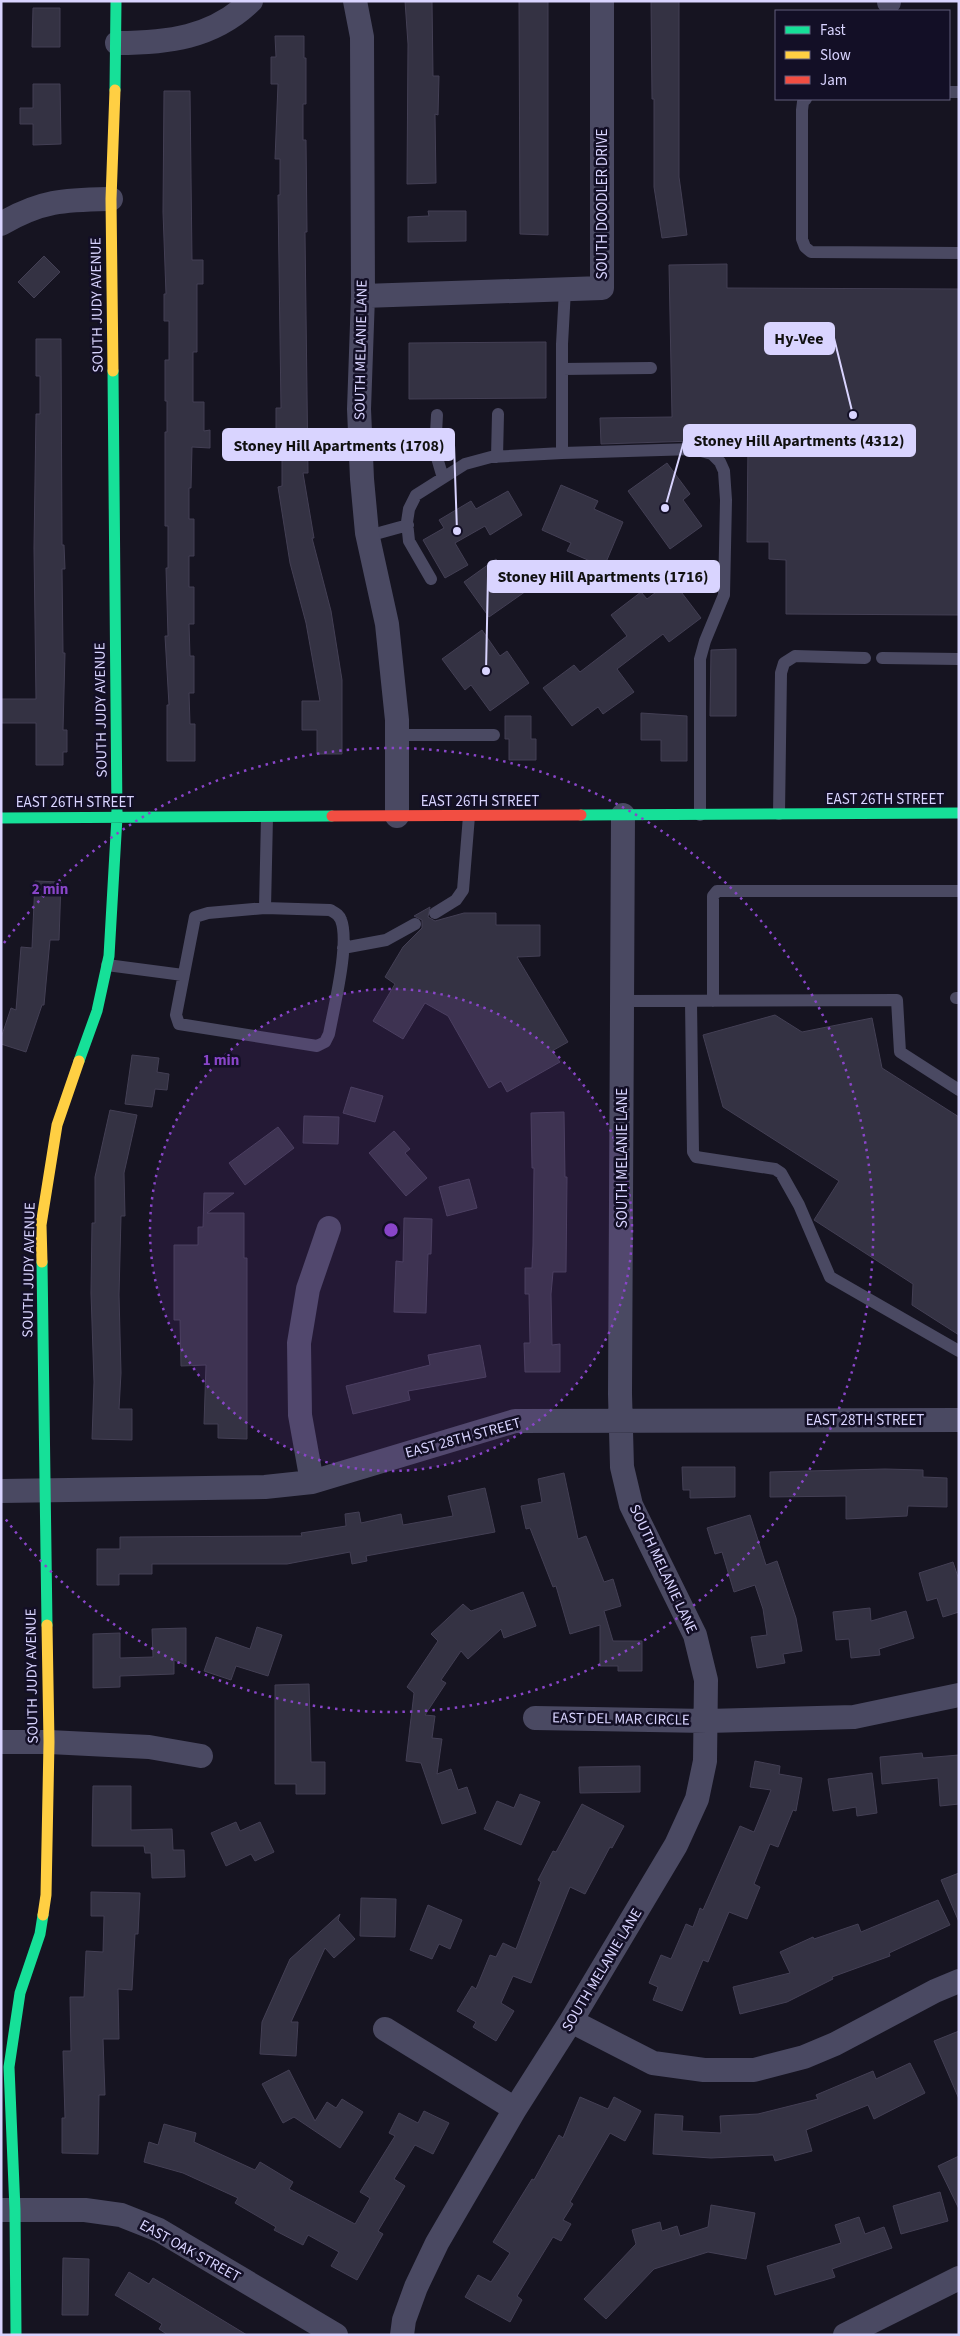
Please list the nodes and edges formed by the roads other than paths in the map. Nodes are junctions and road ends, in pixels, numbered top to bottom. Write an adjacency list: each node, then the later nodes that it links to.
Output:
1 (116, 1): 5 (street, SOUTH JUDY AVENUE)
2 (251, 1): 5 (street)
3 (355, 1): 11 (street, SOUTH MELANIE LANE)
4 (602, 1): 10 (street, SOUTH DOODLER DRIVE)
5 (117, 43): 7 (street, SOUTH JUDY AVENUE)
6 (805, 100): 9 (lane)
7 (111, 199): 8 (street); 33 (street, SOUTH JUDY AVENUE)
8 (1, 224)
9 (959, 253)
10 (565, 290): 11 (street, SOUTH DOODLER DRIVE); 13 (lane)
11 (363, 296): 20 (street, SOUTH MELANIE LANE)
12 (650, 368): 13 (lane)
13 (562, 369): 16 (lane)
14 (498, 414): 17 (lane)
15 (437, 415): 18 (lane)
16 (562, 452): 17 (lane); 30 (lane)
17 (498, 457): 18 (lane)
18 (443, 478): 19 (lane)
19 (408, 525): 20 (lane); 21 (lane)
20 (368, 536): 26 (street, SOUTH MELANIE LANE)
21 (431, 580)
22 (866, 658): 28 (lane)
23 (882, 658): 24 (lane)
24 (959, 659)
25 (494, 734): 26 (lane)
26 (397, 735): 31 (street, SOUTH MELANIE LANE)
27 (959, 813): 28 (street, EAST 26TH STREET)
28 (779, 814): 30 (street, EAST 26TH STREET)
29 (623, 815): 30 (street, EAST 26TH STREET); 32 (street, EAST 26TH STREET); 43 (street, SOUTH MELANIE LANE)
30 (700, 815)
31 (397, 816): 32 (street, EAST 26TH STREET); 34 (street, EAST 26TH STREET)
32 (470, 816): 38 (lane)
33 (117, 817): 34 (street, EAST 26TH STREET); 35 (street, EAST 26TH STREET); 41 (street, SOUTH JUDY AVENUE)
34 (267, 817): 37 (lane)
35 (1, 818)
36 (959, 891): 45 (lane)
37 (264, 908): 40 (lane); 42 (lane)
38 (435, 913)
39 (415, 924): 40 (lane)
40 (343, 948): 42 (lane)
41 (107, 965): 42 (lane); 53 (street, SOUTH JUDY AVENUE)
42 (183, 975)
43 (622, 1001): 44 (lane); 50 (street, SOUTH MELANIE LANE)
44 (692, 1001): 45 (lane); 48 (lane)
45 (713, 1001): 46 (lane)
46 (959, 1090)
47 (329, 1228): 51 (street)
48 (959, 1351)
49 (959, 1420): 50 (street, EAST 28TH STREET)
50 (620, 1421): 51 (street, EAST 28TH STREET); 56 (street, SOUTH MELANIE LANE)
51 (312, 1482): 53 (street, EAST 28TH STREET)
52 (1, 1491): 53 (street, EAST 28TH STREET)
53 (44, 1492): 58 (street, SOUTH JUDY AVENUE)
54 (959, 1695): 56 (street, EAST DEL MAR CIRCLE)
55 (535, 1718): 56 (street, EAST DEL MAR CIRCLE)
56 (707, 1721): 61 (street, SOUTH MELANIE LANE)
57 (1, 1742): 58 (street)
58 (49, 1742): 59 (street); 64 (street, SOUTH JUDY AVENUE)
59 (201, 1756)
60 (959, 1981): 61 (street)
61 (571, 2021): 63 (street, SOUTH MELANIE LANE)
62 (385, 2029): 63 (street)
63 (515, 2109): 69 (street, SOUTH MELANIE LANE)
64 (8, 2210): 67 (street, SOUTH JUDY AVENUE); 68 (street, EAST OAK STREET)
65 (959, 2278): 66 (street)
66 (870, 2329): 70 (street)
67 (16, 2335)
68 (336, 2335)
69 (402, 2335)
70 (845, 2335)

